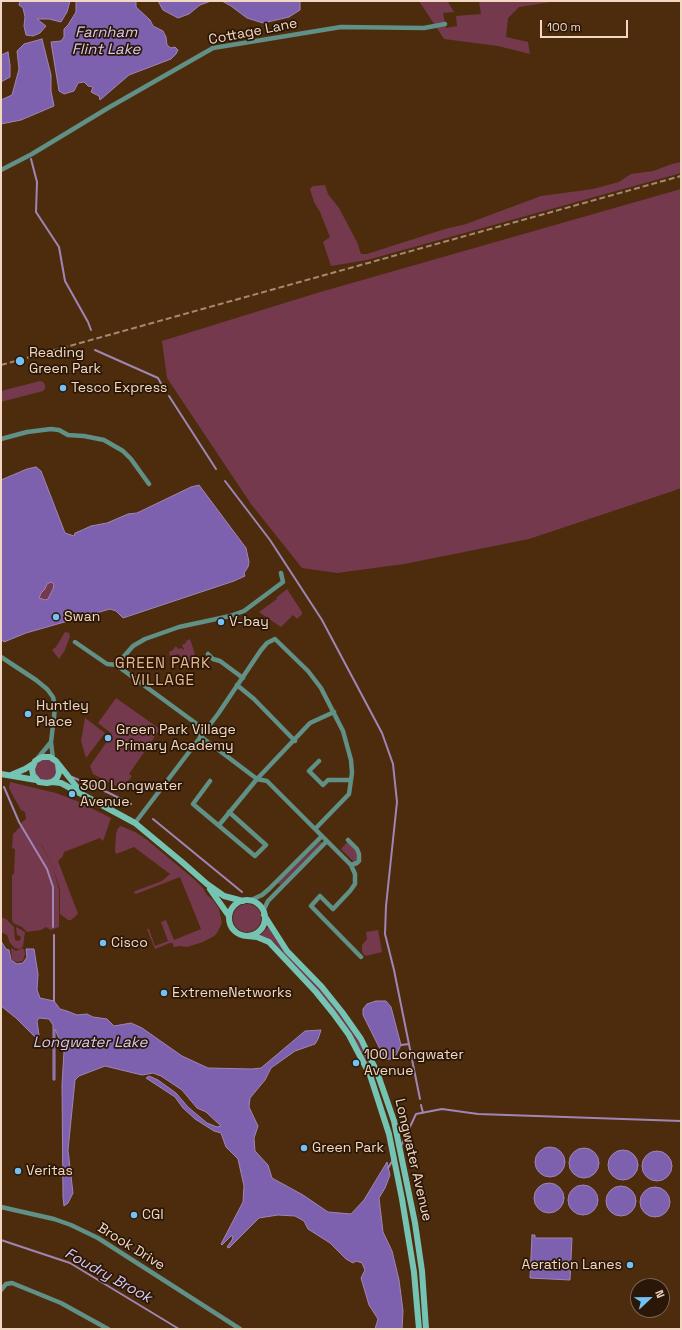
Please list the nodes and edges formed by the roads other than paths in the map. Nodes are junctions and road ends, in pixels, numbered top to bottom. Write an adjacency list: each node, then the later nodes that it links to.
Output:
1 (445, 24): 2 (street, Cottage Lane)
2 (1, 170)
3 (1, 439): 4 (street)
4 (149, 484)
5 (281, 573): 9 (street)
6 (74, 642): 9 (street)
7 (208, 654): 10 (street)
8 (1, 657): 16 (street)
9 (118, 664): 13 (street)
10 (243, 678): 11 (street); 12 (street)
11 (237, 685): 13 (street); 15 (street)
12 (334, 712): 15 (street); 26 (street)
13 (205, 730): 14 (street)
14 (200, 736): 24 (street); 31 (street)
15 (295, 741): 24 (street)
16 (51, 742): 17 (street); 18 (street)
17 (37, 759): 18 (street); 20 (street)
18 (53, 759): 21 (street)
19 (319, 761): 26 (street)
20 (33, 764): 23 (street); 25 (street)
21 (58, 764): 28 (street); 29 (street)
22 (1, 774): 23 (street)
23 (11, 775): 25 (street)
24 (257, 779): 30 (street); 33 (street)
25 (36, 780): 28 (street)
26 (351, 780): 33 (street)
27 (210, 781): 32 (street)
28 (52, 782): 29 (street)
29 (82, 794): 31 (street)
30 (229, 812): 32 (street); 32 (street)
31 (135, 823): 38 (street)
32 (219, 825)
33 (315, 829): 34 (street)
34 (322, 836): 36 (street); 39 (street)
35 (348, 840): 37 (street)
36 (327, 841): 37 (street); 40 (street)
37 (351, 865): 43 (street)
38 (207, 884): 39 (street); 41 (street)
39 (246, 901): 40 (street); 41 (street)
40 (263, 913): 42 (street); 49 (street, Longwater Avenue)
41 (229, 916): 42 (street)
42 (247, 936): 48 (street, Longwater Avenue)
43 (362, 957)
44 (1, 1207): 47 (street, Brook Drive)
45 (1, 1290): 46 (street)
46 (108, 1329)
47 (240, 1329)
48 (418, 1329)
49 (426, 1329)

